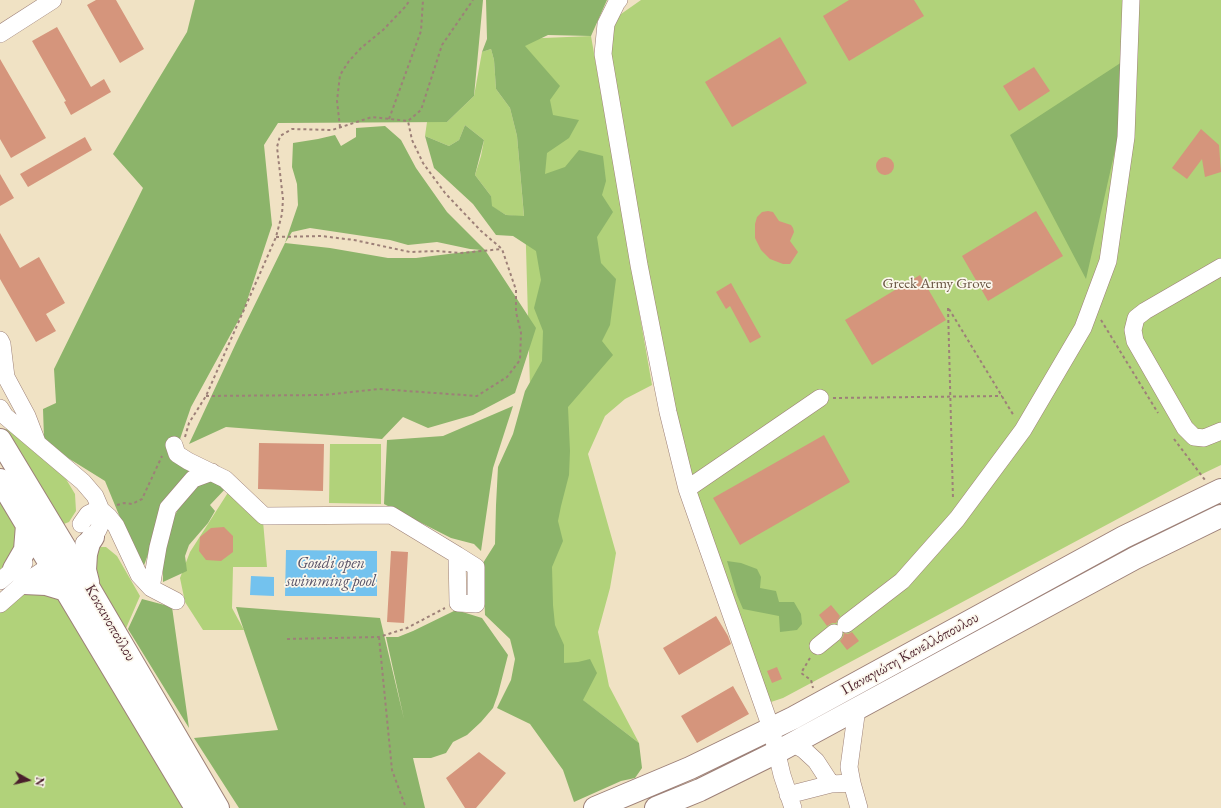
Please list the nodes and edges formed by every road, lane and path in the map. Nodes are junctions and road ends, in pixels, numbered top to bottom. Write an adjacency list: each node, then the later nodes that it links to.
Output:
1 (53, 0): 7 (street)
2 (410, 0): 10 (path)
3 (424, 0): 8 (path)
4 (473, 0): 9 (path)
5 (619, 0): 29 (street)
6 (1131, 0): 21 (street)
7 (0, 34)
8 (389, 119): 9 (path); 10 (path)
9 (408, 121): 12 (path)
10 (340, 127): 11 (path)
11 (276, 237): 12 (path); 16 (path)
12 (502, 249): 16 (path)
13 (1221, 267): 22 (street)
14 (0, 340): 15 (street)
15 (3, 379): 25 (street)
16 (206, 396): 24 (path)
17 (950, 396): 18 (path); 18 (path); 19 (path); 33 (path)
18 (1002, 396): 21 (path)
19 (820, 398): 29 (street)
20 (0, 408): 25 (street)
21 (1023, 430): 33 (street)
22 (1221, 431)
23 (0, 440): 36 (main road, Κοκκινοπούλου)
24 (179, 443): 26 (street); 31 (path)
25 (38, 444): 28 (street)
26 (212, 472): 40 (street); 44 (street)
27 (0, 480): 34 (main road, Κοκκινοπούλου)
28 (83, 482): 31 (street); 35 (street)
29 (687, 489): 50 (street)
30 (1221, 490): 50 (main road, Παναγιώτη Κανελλόπουλου)
31 (102, 510): 35 (street); 37 (street)
32 (1221, 516): 49 (main road, Παναγιώτη Κανελλόπουλου)
33 (954, 522): 47 (street)
34 (27, 525): 38 (main road, Κοκκινοπούλου); 39 (main road)
35 (87, 531): 36 (street); 37 (street); 41 (main road)
36 (64, 546): 38 (street); 41 (main road, Κοκκινοπούλου)
37 (126, 546): 40 (street)
38 (47, 559): 39 (street); 42 (main road, Κοκκινοπούλου)
39 (8, 585): 42 (main road)
40 (151, 588): 43 (street)
41 (89, 589): 56 (main road, Κοκκινοπούλου)
42 (66, 590): 55 (main road, Κοκκινοπούλου)
43 (176, 601)
44 (458, 603): 45 (path)
45 (379, 637): 46 (path); 57 (path)
46 (287, 639)
47 (818, 646): 48 (path)
48 (815, 695)
49 (857, 708): 51 (main road, Παναγιώτη Κανελλόπουλου); 52 (street)
50 (770, 728): 51 (street); 58 (main road, Παναγιώτη Κανελλόπουλου)
51 (784, 747): 53 (street); 54 (street); 59 (main road, Παναγιώτη Κανελλόπουλου)
52 (852, 783): 53 (street); 60 (street)
53 (831, 784): 54 (street)
54 (791, 802)
55 (196, 808)
56 (218, 808)
57 (406, 808)
58 (595, 808)
59 (656, 808)
60 (859, 808)

